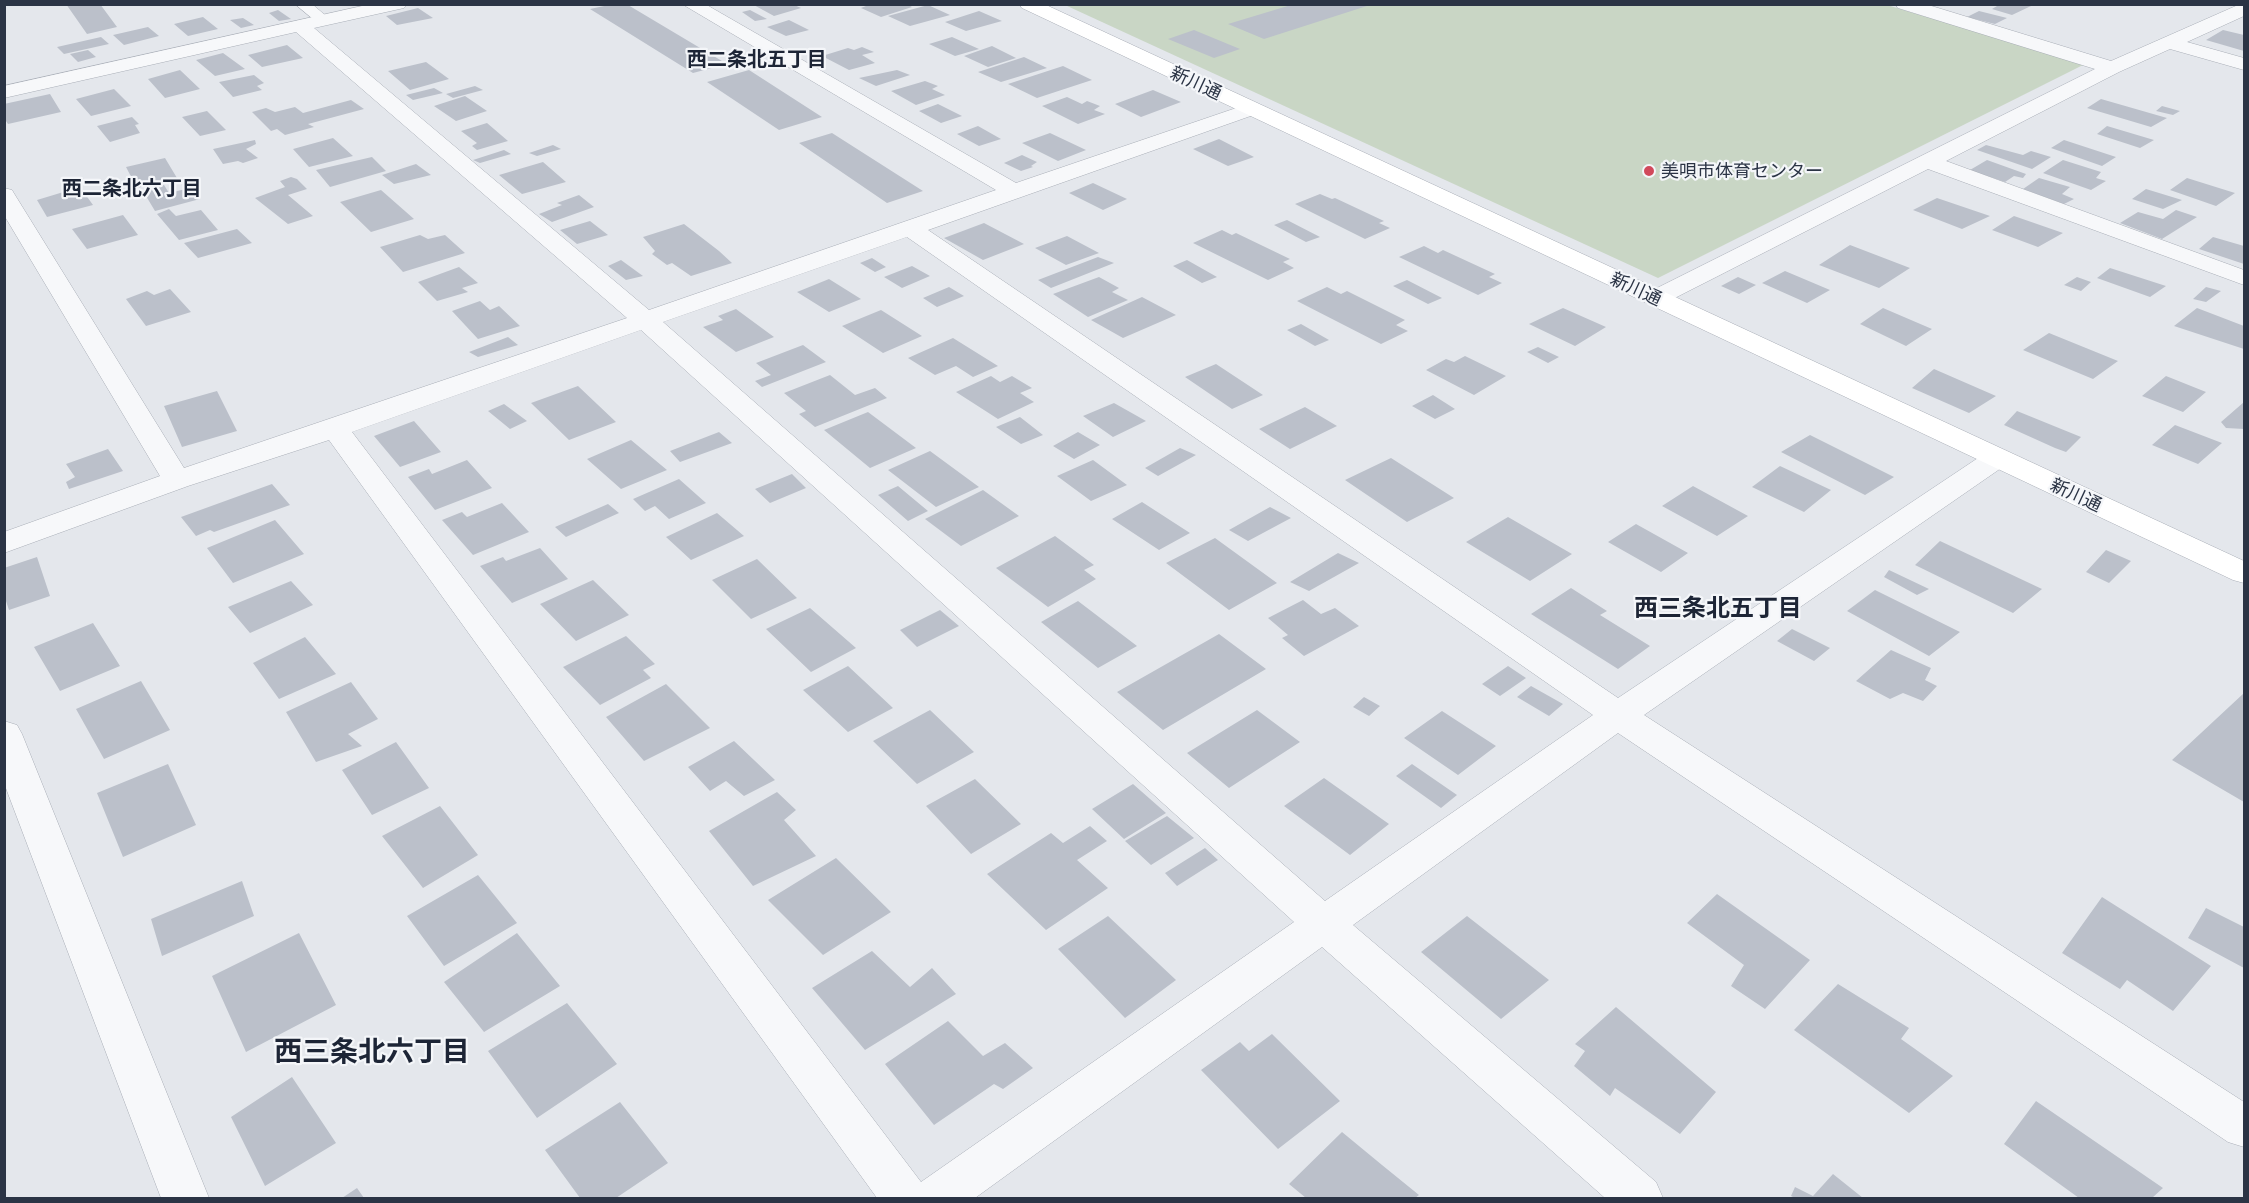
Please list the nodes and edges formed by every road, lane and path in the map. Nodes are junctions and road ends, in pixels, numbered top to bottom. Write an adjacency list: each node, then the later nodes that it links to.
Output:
1 (398, 4): 6 (street)
2 (691, 4): 13 (street)
3 (1028, 4): 11 (street, 新川通)
4 (1904, 4): 9 (street)
5 (2244, 9): 7 (street)
6 (301, 15): 10 (street); 18 (street)
7 (2170, 43): 8 (street); 9 (street)
8 (2244, 64)
9 (2112, 68): 12 (street)
10 (4, 92)
11 (1252, 109): 13 (street); 17 (street, 新川通)
12 (1926, 161): 16 (street); 17 (street)
13 (1015, 192): 15 (street)
14 (4, 195): 21 (street)
15 (909, 228): 18 (street); 24 (street)
16 (2244, 278)
17 (1656, 298): 20 (street, 新川通)
18 (645, 320): 19 (street); 26 (street)
19 (335, 428): 21 (street); 29 (street)
20 (1997, 458): 23 (street, 新川通); 24 (street)
21 (177, 480): 22 (street)
22 (4, 543)
23 (2244, 573)
24 (1618, 715): 26 (street); 27 (street)
25 (4, 734): 28 (street)
26 (1322, 923): 30 (street); 31 (street)
27 (2244, 1127)
28 (185, 1198)
29 (905, 1198)
30 (937, 1198)
31 (1639, 1198)

